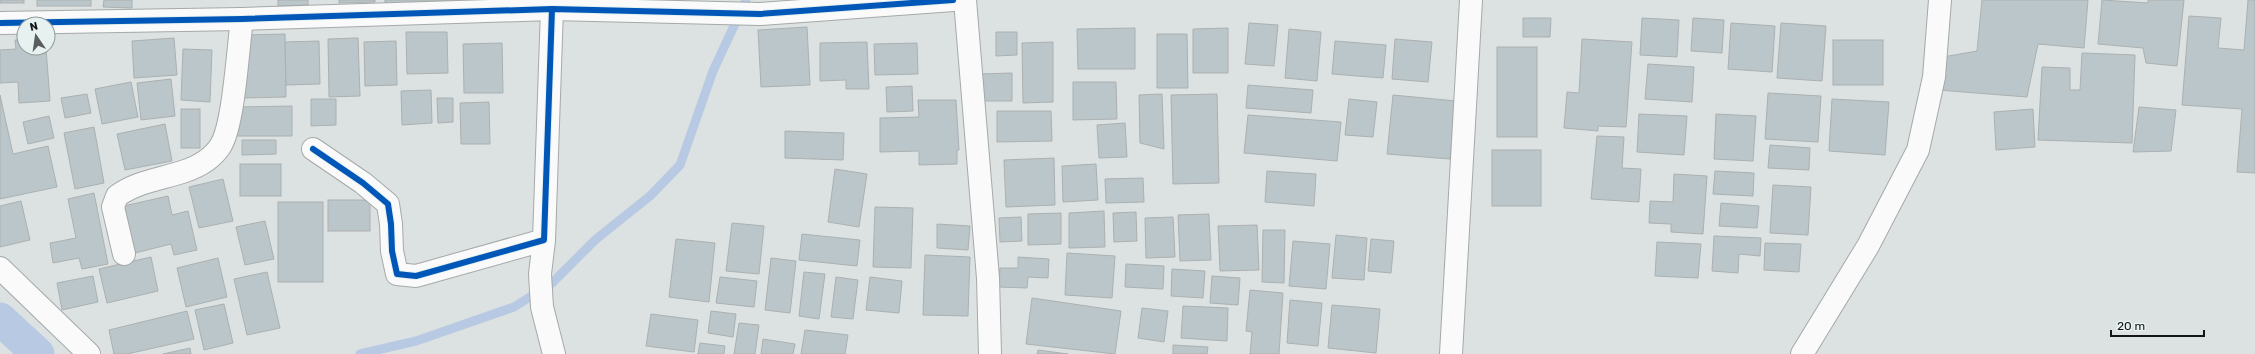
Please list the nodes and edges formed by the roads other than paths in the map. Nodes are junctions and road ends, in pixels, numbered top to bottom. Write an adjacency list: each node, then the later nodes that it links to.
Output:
1 (953, 0): 5 (street)
2 (965, 0): 14 (street)
3 (1470, 0): 15 (street)
4 (1940, 0): 16 (street)
5 (552, 9): 6 (street); 9 (street)
6 (242, 19): 7 (street); 10 (street)
7 (0, 23)
8 (313, 149): 9 (street)
9 (544, 240): 13 (street)
10 (124, 254)
11 (0, 268): 12 (street)
12 (89, 354)
13 (554, 354)
14 (990, 354)
15 (1451, 354)
16 (1802, 354)

